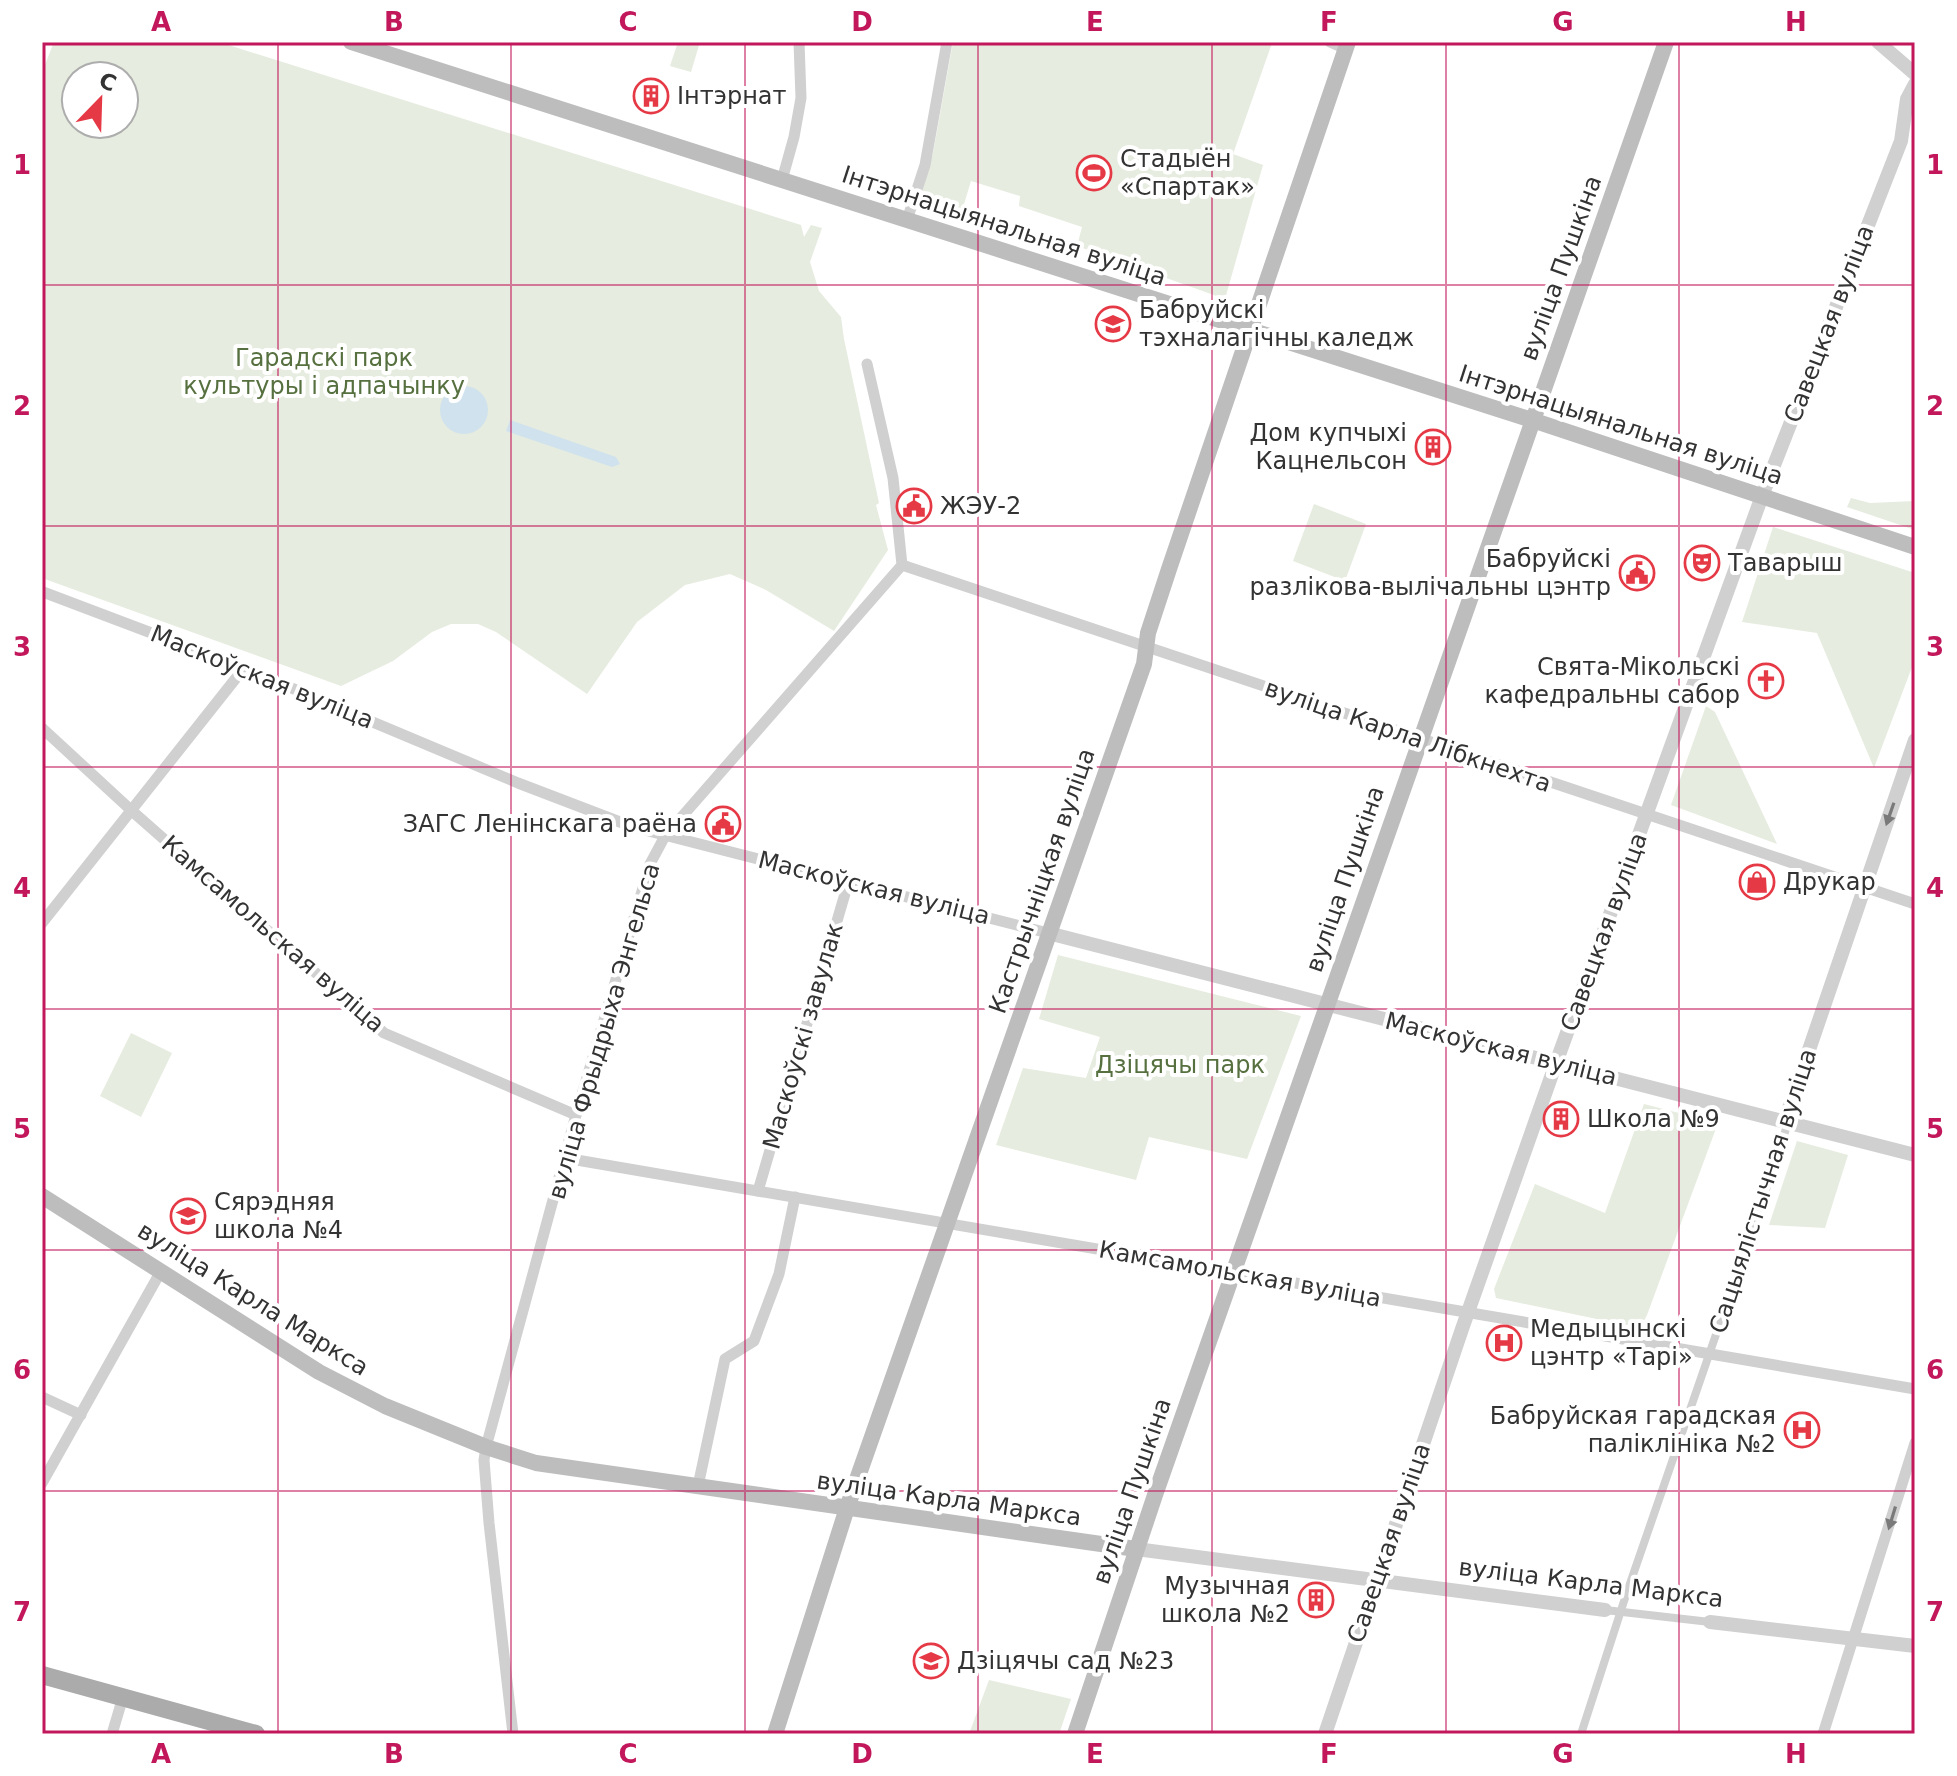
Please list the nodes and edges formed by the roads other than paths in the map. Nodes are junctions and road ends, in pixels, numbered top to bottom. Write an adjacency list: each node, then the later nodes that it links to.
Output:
1 (351, 42): 10 (main road, Інтэрнацыянальная вуліца)
2 (947, 42): 11 (street)
3 (1666, 42): 14 (main road, вуліца Пушкіна)
4 (1878, 42): 7 (street)
5 (798, 43): 10 (street)
6 (1341, 44): 12 (main road, Кастрычніцкая вуліца)
7 (1912, 72): 8 (street, Савецкая вуліца)
8 (1912, 100): 9 (street, Савецкая вуліца)
9 (1909, 132): 15 (street, Савецкая вуліца)
10 (782, 180): 11 (main road, Інтэрнацыянальная вуліца)
11 (907, 220): 12 (main road, Інтэрнацыянальная вуліца)
12 (1249, 329): 14 (main road, Інтэрнацыянальная вуліца); 19 (main road, Кастрычніцкая вуліца)
13 (867, 364): 17 (street)
14 (1532, 420): 15 (main road, Інтэрнацыянальная вуліца); 22 (main road, вуліца Пушкіна)
15 (1762, 496): 16 (main road, Інтэрнацыянальная вуліца); 25 (street, Савецкая вуліца)
16 (1915, 547)
17 (902, 565): 19 (street, вуліца Карла Лібкнехта); 26 (street, вуліца Фрыдрыха Энгельса)
18 (43, 592): 20 (street, Маскоўская вуліца)
19 (1147, 648): 22 (street, вуліца Карла Лібкнехта); 31 (main road, Кастрычніцкая вуліца)
20 (244, 668): 24 (street); 26 (street, Маскоўская вуліца)
21 (42, 728): 24 (street, Камсамольская вуліца)
22 (1419, 739): 25 (street, вуліца Карла Лібкнехта); 32 (main road, вуліца Пушкіна)
23 (1915, 740): 28 (street, Сацыялістычная вуліца, one-way to 28)
24 (132, 811): 30 (street); 34 (street, Камсамольская вуліца)
25 (1647, 816): 28 (street, вуліца Карла Лібкнехта); 33 (street, Савецкая вуліца)
26 (665, 836): 27 (street, Маскоўская вуліца); 34 (street, вуліца Фрыдрыха Энгельса)
27 (849, 880): 31 (street, Маскоўская вуліца); 38 (street, Маскоўскі завулак)
28 (1865, 887): 29 (street, вуліца Карла Лібкнехта); 35 (street, Сацыялістычная вуліца)
29 (1915, 904)
30 (42, 923)
31 (1048, 933): 32 (street, Маскоўская вуліца); 41 (main road, Кастрычніцкая вуліца)
32 (1327, 1004): 33 (street, Маскоўская вуліца); 43 (main road, вуліца Пушкіна)
33 (1556, 1063): 35 (street, Маскоўская вуліца); 44 (street, Савецкая вуліца)
34 (576, 1115): 37 (street, вуліца Фрыдрыха Энгельса)
35 (1785, 1120): 36 (street, Маскоўская вуліца); 45 (street, Сацыялістычная вуліца)
36 (1915, 1155)
37 (565, 1158): 38 (street, Камсамольская вуліца); 50 (street, вуліца Фрыдрыха Энгельса)
38 (758, 1191): 40 (street, Камсамольская вуліца)
39 (42, 1196): 42 (main road, вуліца Карла Маркса)
40 (795, 1197): 41 (street, Камсамольская вуліца); 52 (street)
41 (947, 1223): 43 (street, Камсамольская вуліца); 53 (main road, Кастрычніцкая вуліца)
42 (161, 1271): 48 (street); 50 (main road, вуліца Карла Маркса)
43 (1233, 1273): 44 (street, Камсамольская вуліца); 54 (main road, вуліца Пушкіна)
44 (1467, 1314): 45 (street, Камсамольская вуліца); 55 (street, Савецкая вуліца)
45 (1709, 1355): 46 (street, Камсамольская вуліца); 57 (street, Сацыялістычная вуліца)
46 (1915, 1389)
47 (42, 1397): 48 (street)
48 (81, 1415): 51 (street)
49 (1915, 1443): 59 (street, one-way to 59)
50 (486, 1447): 52 (main road, вуліца Карла Маркса); 65 (street, вуліца Фрыдрыха Энгельса)
51 (42, 1483)
52 (698, 1486): 53 (main road, вуліца Карла Маркса)
53 (847, 1508): 54 (main road, вуліца Карла Маркса); 66 (main road, Кастрычніцкая вуліца)
54 (1136, 1549): 55 (street, вуліца Карла Маркса); 67 (main road, вуліца Пушкіна)
55 (1375, 1580): 56 (street, вуліца Карла Маркса); 68 (street, Савецкая вуліца)
56 (1605, 1610): 57 (street, вуліца Карла Маркса)
57 (1620, 1612): 58 (street, вуліца Карла Маркса); 69 (street, Сацыялістычная вуліца)
58 (1710, 1622): 59 (street, вуліца Карла Маркса)
59 (1854, 1639): 60 (street, вуліца Карла Маркса); 70 (street)
60 (1915, 1646)
61 (42, 1675): 62 (main road)
62 (123, 1697): 63 (street); 64 (main road)
63 (112, 1734)
64 (256, 1734)
65 (513, 1734)
66 (775, 1734)
67 (1075, 1734)
68 (1325, 1734)
69 (1581, 1734)
70 (1823, 1734)

